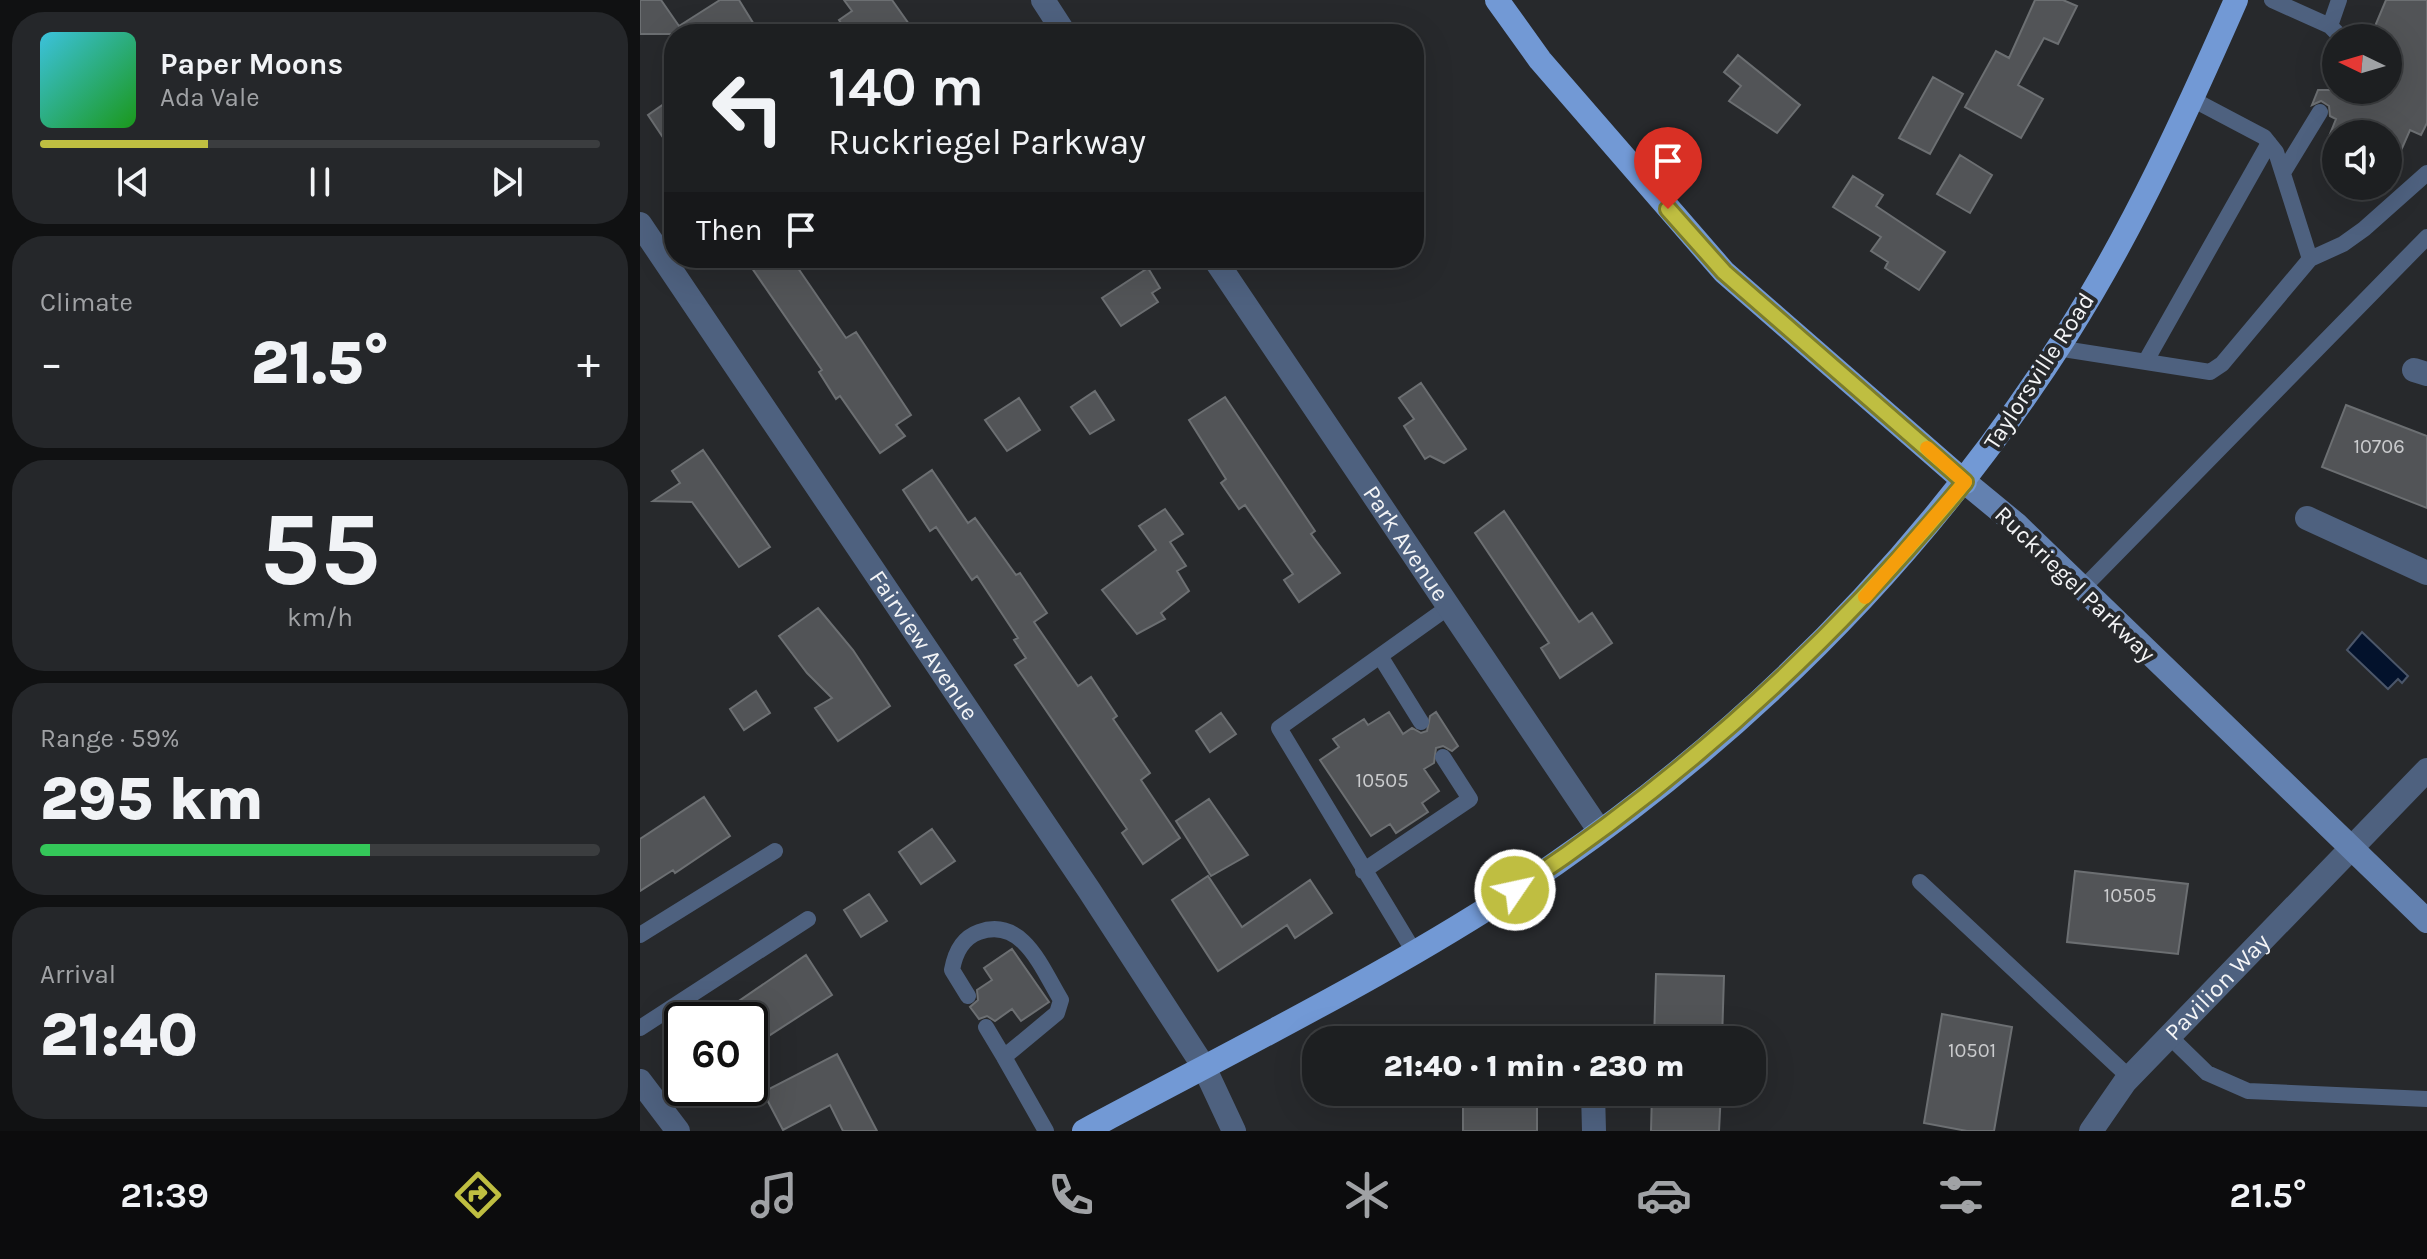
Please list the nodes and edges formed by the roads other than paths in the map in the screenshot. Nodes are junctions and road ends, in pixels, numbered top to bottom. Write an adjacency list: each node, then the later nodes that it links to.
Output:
1 (1043, 0): 6 (street)
2 (1497, 0): 22 (main road, Ruckriegel Parkway)
3 (2236, 0): 9 (main road, Taylorsville Road)
4 (2272, 0): 8 (lane)
5 (2339, 0): 7 (lane)
6 (1059, 24)
7 (2337, 24)
8 (2322, 25)
9 (2192, 99): 11 (lane); 20 (main road, Taylorsville Road)
10 (2320, 112): 12 (lane)
11 (2269, 143): 12 (lane); 21 (lane)
12 (2284, 171): 16 (lane)
13 (2427, 173): 16 (lane)
14 (640, 224): 17 (street, Fairview Avenue)
15 (2427, 237): 25 (lane)
16 (2310, 259): 21 (lane)
17 (664, 260)
18 (669, 268): 45 (street, Fairview Avenue)
19 (1221, 268): 26 (street, Park Avenue)
20 (2057, 348): 21 (lane); 22 (main road, Taylorsville Road)
21 (2147, 359)
22 (1965, 482): 25 (main road, Ruckriegel Parkway); 31 (main road, Taylorsville Road)
23 (2307, 518): 24 (street)
24 (2427, 573)
25 (2081, 590): 32 (main road, Ruckriegel Parkway)
26 (1450, 606): 27 (lane); 31 (street, Park Avenue)
27 (1380, 656): 28 (lane); 34 (lane)
28 (1421, 722)
29 (1443, 757): 34 (lane)
30 (2427, 770): 32 (street, Pavilion Way)
31 (1599, 830): 39 (main road, Taylorsville Road)
32 (2351, 849): 37 (main road, Ruckriegel Parkway); 43 (street, Pavilion Way)
33 (775, 851): 38 (lane)
34 (1363, 871): 39 (lane)
35 (1920, 882): 46 (lane)
36 (808, 919): 42 (lane)
37 (2427, 921)
38 (640, 935)
39 (1413, 950): 45 (main road, Taylorsville Road)
40 (968, 996): 44 (lane)
41 (986, 1027): 44 (lane)
42 (640, 1028)
43 (2169, 1036): 46 (street, Pavilion Way); 48 (lane)
44 (1004, 1057): 51 (lane)
45 (1204, 1067): 52 (main road, Taylorsville Road); 53 (street, Fairview Avenue)
46 (2129, 1077): 55 (street, Pavilion Way)
47 (640, 1081): 50 (street)
48 (2427, 1099)
49 (1593, 1106): 54 (street)
50 (678, 1131)
51 (1046, 1131)
52 (1084, 1131)
53 (1234, 1131)
54 (1594, 1131)
55 (2091, 1131)

